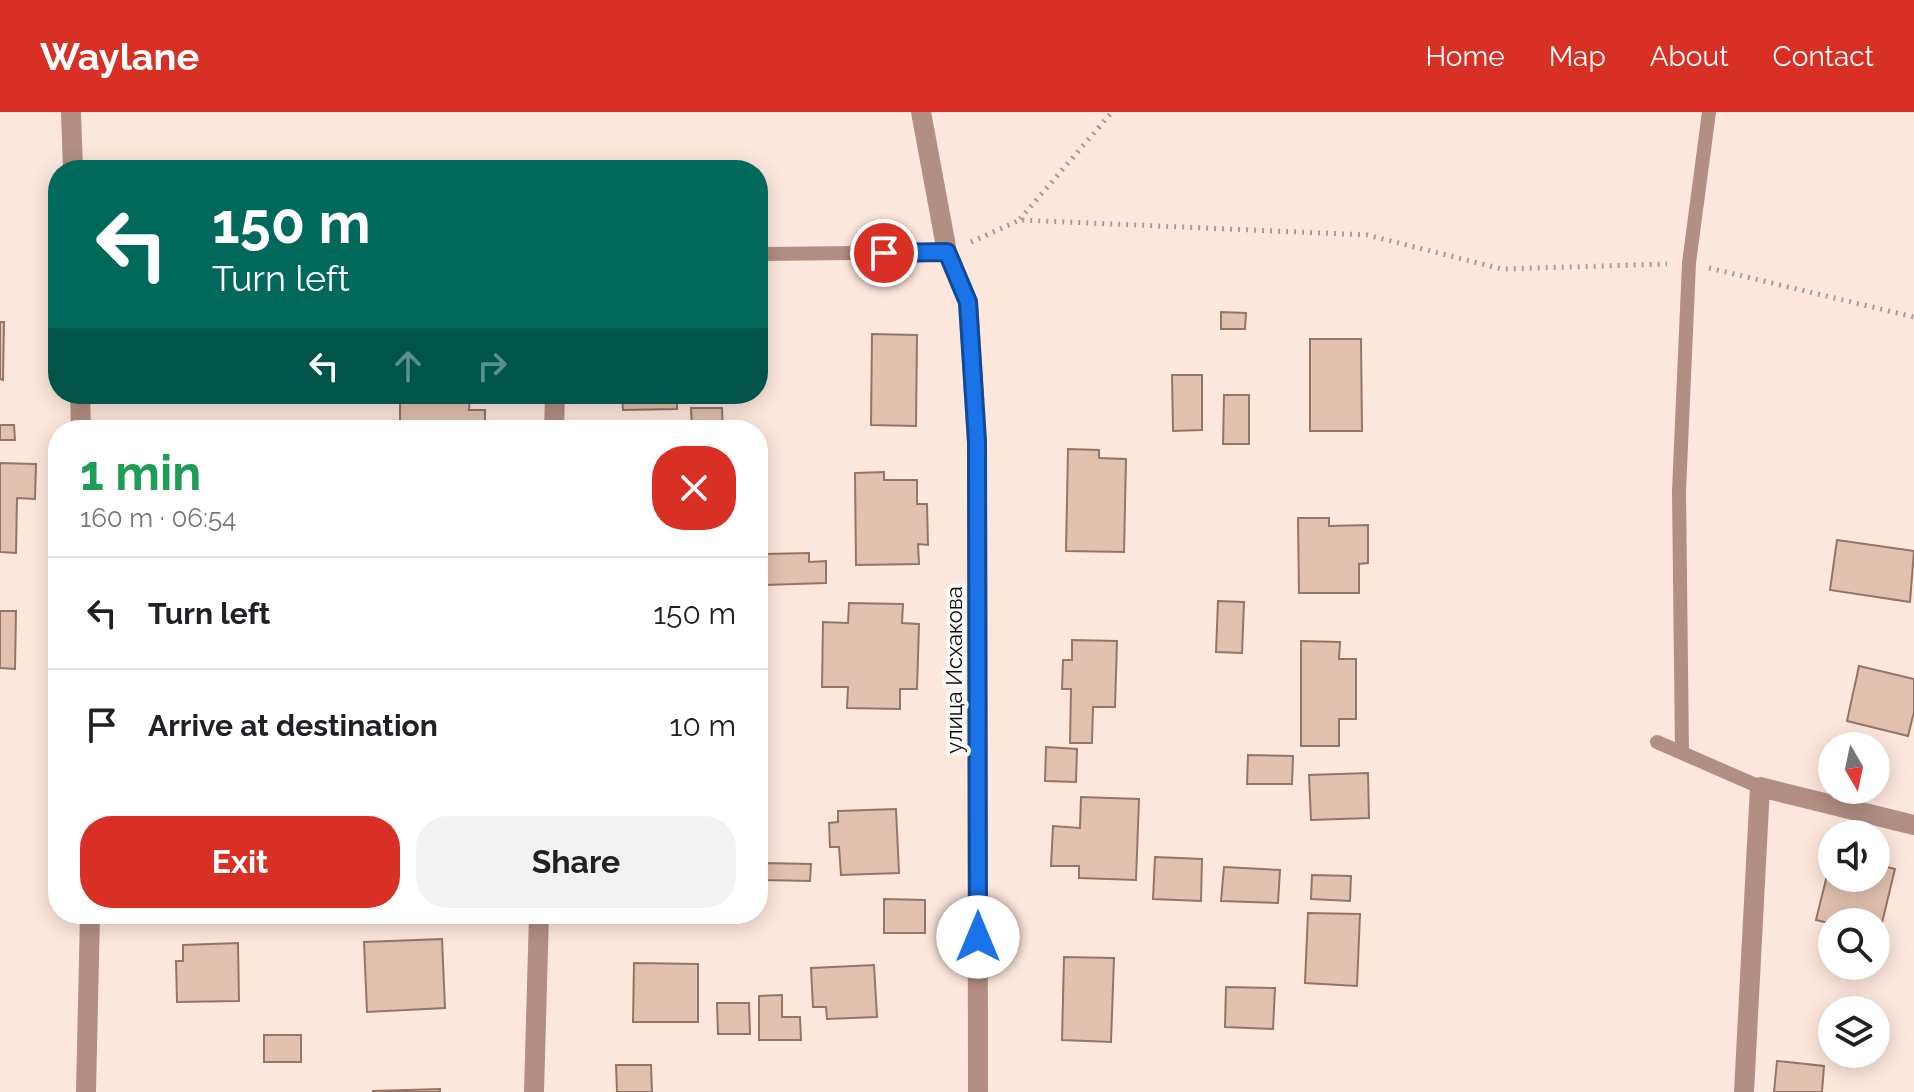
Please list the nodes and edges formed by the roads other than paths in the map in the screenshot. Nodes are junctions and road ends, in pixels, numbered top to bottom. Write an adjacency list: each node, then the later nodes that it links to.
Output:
1 (71, 112): 4 (street)
2 (921, 112): 5 (street, улица Исхакова)
3 (1709, 112): 8 (lane)
4 (73, 160)
5 (947, 252): 6 (lane); 15 (street, улица Исхакова)
6 (768, 254)
7 (1657, 742): 8 (lane)
8 (1682, 752): 9 (lane)
9 (1760, 787): 10 (street); 16 (street)
10 (1914, 825)
11 (90, 924): 13 (street)
12 (539, 924): 14 (street)
13 (86, 1092)
14 (534, 1092)
15 (978, 1092)
16 (1744, 1092)

